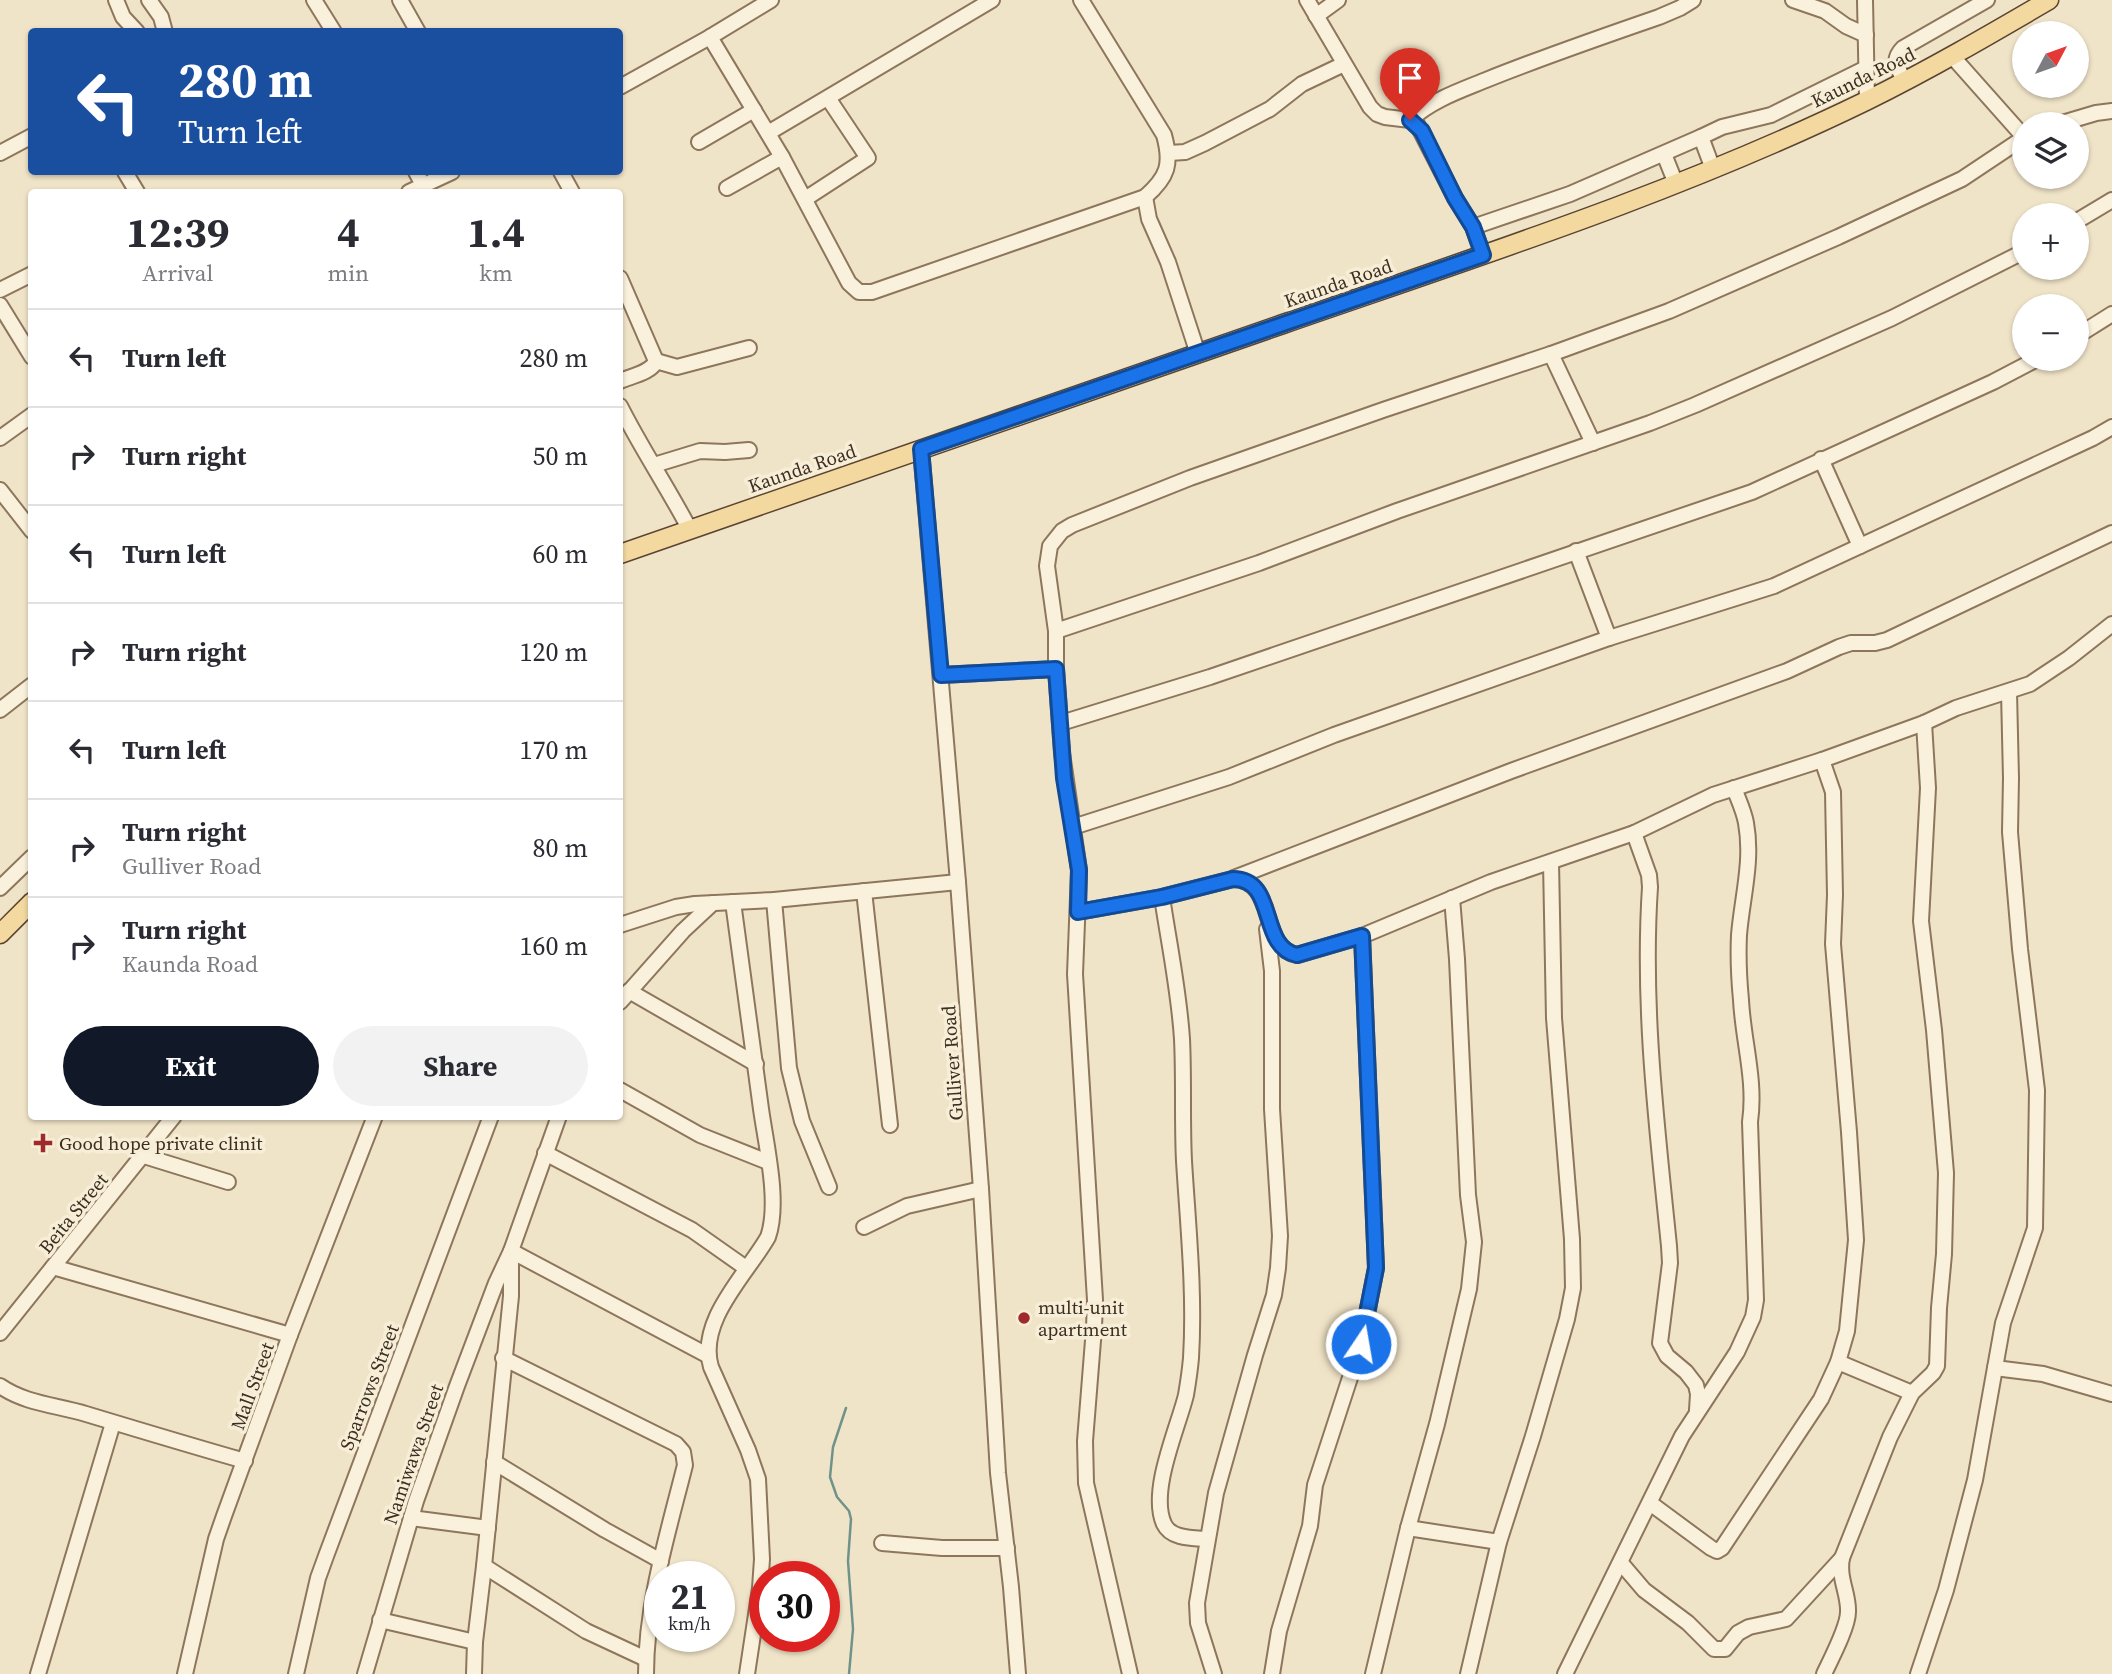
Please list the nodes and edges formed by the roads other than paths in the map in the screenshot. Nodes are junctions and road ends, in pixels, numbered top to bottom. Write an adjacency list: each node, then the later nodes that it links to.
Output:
1 (116, 0): 18 (street)
2 (149, 0): 19 (street)
3 (314, 0): 20 (street)
4 (400, 0): 21 (street)
5 (771, 0): 23 (street)
6 (992, 0): 29 (street)
7 (1081, 0): 42 (street)
8 (1307, 0): 16 (street)
9 (1338, 0): 16 (street)
10 (1660, 0): 17 (street)
11 (1693, 0): 17 (street)
12 (1793, 0): 22 (street)
13 (1864, 0): 22 (street)
14 (1987, 0): 27 (street)
15 (2049, 0): 24 (main road, Kaunda Road)
16 (1316, 16): 25 (street)
17 (1659, 18): 34 (street)
18 (133, 28)
19 (164, 28)
20 (332, 28)
21 (416, 28)
22 (1866, 35): 26 (street)
23 (710, 37): 28 (street); 31 (street)
24 (1952, 57): 27 (main road, Kaunda Road); 35 (street)
25 (1344, 64): 34 (street); 42 (street)
26 (1866, 68): 30 (street); 37 (street)
27 (1904, 81): 30 (main road, Kaunda Road)
28 (623, 85)
29 (828, 98): 36 (street); 49 (street)
30 (1867, 100): 45 (main road, Kaunda Road)
31 (754, 110): 36 (street); 39 (street)
32 (2112, 111): 33 (street)
33 (2089, 115)
34 (1410, 120): 52 (street)
35 (2012, 124)
36 (768, 133): 44 (street)
37 (1701, 137): 43 (street); 45 (street)
38 (28, 138): 41 (street)
39 (699, 142)
40 (2012, 145): 64 (street)
41 (0, 153)
42 (1169, 153): 48 (street)
43 (1664, 154): 46 (street); 52 (street)
44 (782, 157): 47 (street); 49 (street)
45 (1713, 169): 46 (main road, Kaunda Road)
46 (1676, 184): 53 (main road, Kaunda Road)
47 (727, 188)
48 (1145, 197): 49 (street); 63 (street)
49 (806, 199)
50 (2112, 200): 51 (street)
51 (2089, 214)
52 (1473, 227): 53 (street)
53 (1483, 255): 63 (main road, Kaunda Road)
54 (2012, 258): 72 (street)
55 (28, 276): 57 (street)
56 (623, 285): 65 (street)
57 (0, 290)
58 (0, 305): 62 (street)
59 (2112, 314): 60 (street)
60 (2089, 328)
61 (749, 348): 65 (street)
62 (28, 350)
63 (1198, 354): 73 (main road, Kaunda Road)
64 (1551, 354): 72 (street); 85 (street)
65 (656, 360): 67 (street)
66 (2015, 371): 75 (street)
67 (623, 380)
68 (623, 412): 76 (street)
69 (28, 418): 71 (street)
70 (2112, 427): 81 (street)
71 (0, 438)
72 (1593, 443): 85 (street)
73 (921, 449): 79 (main road, Kaunda Road); 88 (street, Gulliver Road)
74 (749, 450): 76 (street)
75 (1821, 459): 81 (street); 82 (street)
76 (654, 464): 79 (street)
77 (0, 490): 78 (street)
78 (28, 526)
79 (690, 530): 83 (main road, Kaunda Road)
80 (2112, 533): 100 (street)
81 (1860, 546): 86 (street)
82 (1576, 551): 86 (street); 92 (street)
83 (623, 553)
84 (2112, 624): 90 (street)
85 (1056, 631): 87 (street)
86 (1609, 638): 96 (street)
87 (1056, 669): 88 (street); 92 (street)
88 (941, 675): 101 (street, Gulliver Road)
89 (28, 688): 91 (street)
90 (2009, 692): 93 (street); 138 (street)
91 (0, 710)
92 (1060, 723): 96 (street)
93 (1924, 723): 94 (street); 140 (street)
94 (1822, 760): 95 (street); 137 (street)
95 (1734, 788): 97 (street); 142 (street)
96 (1073, 827): 111 (street)
97 (1633, 833): 99 (street); 142 (street)
98 (28, 861): 102 (street)
99 (1551, 862): 105 (street); 151 (street)
100 (1233, 879): 104 (street); 109 (street)
101 (958, 882): 103 (street); 128 (street, Gulliver Road)
102 (0, 888)
103 (864, 891): 106 (street); 122 (street)
104 (1162, 897): 111 (street); 150 (street)
105 (1452, 898): 114 (street); 149 (street)
106 (774, 900): 107 (street); 127 (street)
107 (733, 902): 108 (street); 116 (street)
108 (713, 903): 112 (street); 115 (street)
109 (1264, 905): 114 (street); 150 (street)
110 (28, 906): 113 (main road)
111 (1078, 912): 169 (street)
112 (623, 924)
113 (0, 934)
114 (1362, 936): 171 (street)
115 (624, 997): 116 (street)
116 (756, 1064): 125 (street)
117 (623, 1092): 125 (street)
118 (171, 1120): 124 (street, Beita Street)
119 (373, 1120): 134 (street, Mall Street)
120 (490, 1120): 165 (street, Sparrows Street)
121 (557, 1120): 123 (street)
122 (890, 1125)
123 (545, 1153): 130 (street); 132 (street)
124 (144, 1156): 126 (street); 131 (street, Beita Street)
125 (768, 1162): 132 (street)
126 (228, 1182)
127 (829, 1187)
128 (981, 1189): 129 (street); 153 (street, Gulliver Road)
129 (864, 1227)
130 (511, 1251): 135 (street); 136 (street); 147 (street, Namiwawa Street)
131 (53, 1267): 133 (street, Beita Street); 134 (street)
132 (746, 1268): 135 (street)
133 (0, 1333)
134 (290, 1335): 144 (street, Mall Street)
135 (707, 1355): 167 (street)
136 (503, 1358): 145 (street); 155 (street)
137 (1838, 1362): 140 (street); 146 (street)
138 (1995, 1367): 141 (street); 175 (street)
139 (0, 1387): 143 (street)
140 (1912, 1393): 154 (street)
141 (2112, 1394)
142 (1697, 1412): 146 (street)
143 (113, 1423): 144 (street); 163 (street)
144 (245, 1461): 164 (street, Mall Street)
145 (494, 1462): 148 (street); 155 (street)
146 (1650, 1503): 156 (street)
147 (411, 1518): 148 (street); 158 (street, Namiwawa Street)
148 (488, 1528): 157 (street)
149 (1408, 1528): 151 (street); 172 (street)
150 (1207, 1539): 170 (street)
151 (1499, 1542): 173 (street)
152 (882, 1543): 153 (street)
153 (1007, 1548): 168 (street, Gulliver Road)
154 (1842, 1558): 156 (street); 174 (street)
155 (661, 1561)
156 (1621, 1563): 162 (street)
157 (484, 1566): 159 (street); 160 (street)
158 (380, 1620): 159 (street); 166 (street, Namiwawa Street)
159 (475, 1642): 161 (street)
160 (646, 1667)
161 (478, 1671)
162 (1571, 1672)
163 (38, 1674)
164 (185, 1674)
165 (296, 1674)
166 (366, 1674)
167 (747, 1674)
168 (1018, 1674)
169 (1130, 1674)
170 (1214, 1674)
171 (1272, 1674)
172 (1373, 1674)
173 (1468, 1674)
174 (1824, 1674)
175 (1917, 1674)

